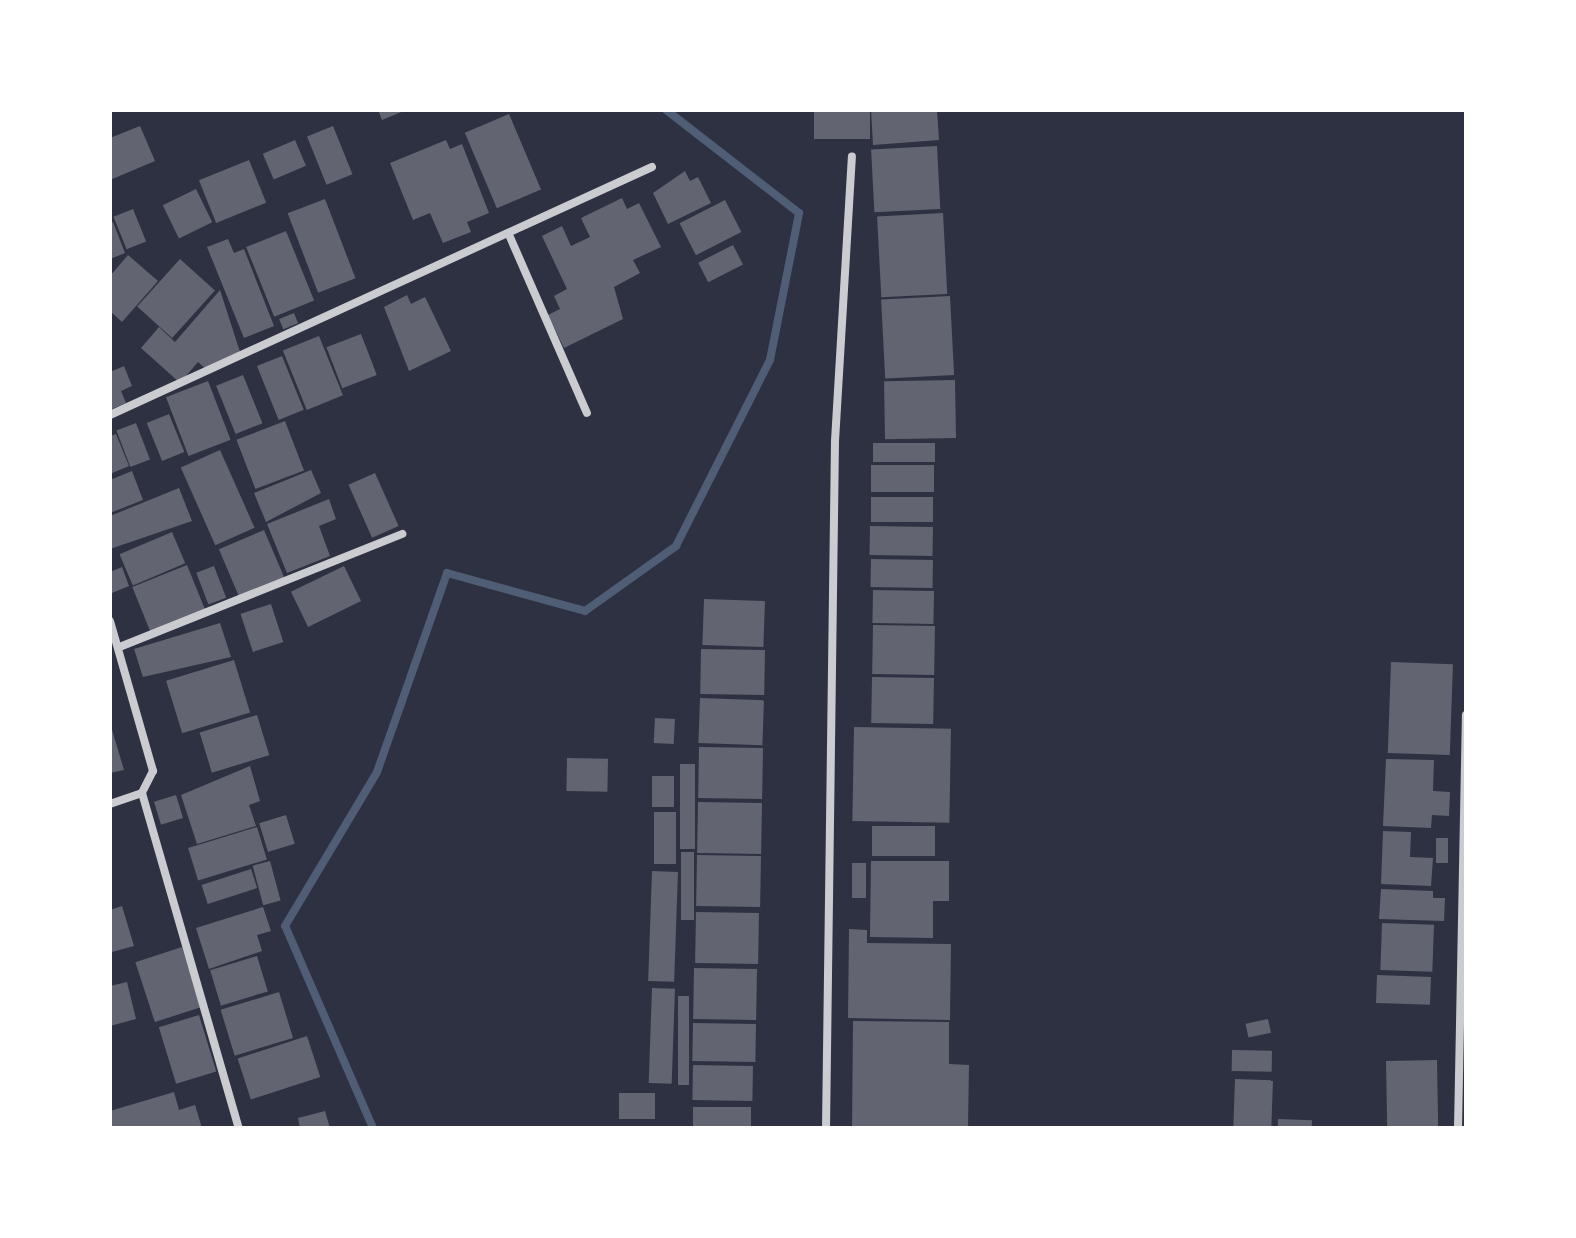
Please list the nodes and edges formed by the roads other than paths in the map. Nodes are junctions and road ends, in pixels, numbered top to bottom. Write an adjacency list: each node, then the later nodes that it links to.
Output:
1 (852, 157): 13 (street)
2 (652, 167): 3 (street)
3 (510, 237): 4 (street); 5 (street)
4 (587, 413)
5 (110, 415)
6 (402, 534): 8 (street)
7 (110, 621): 8 (street)
8 (122, 646): 10 (street)
9 (1466, 715): 14 (street)
10 (142, 793): 11 (street); 12 (street)
11 (110, 804)
12 (239, 1128)
13 (826, 1128)
14 (1458, 1128)

